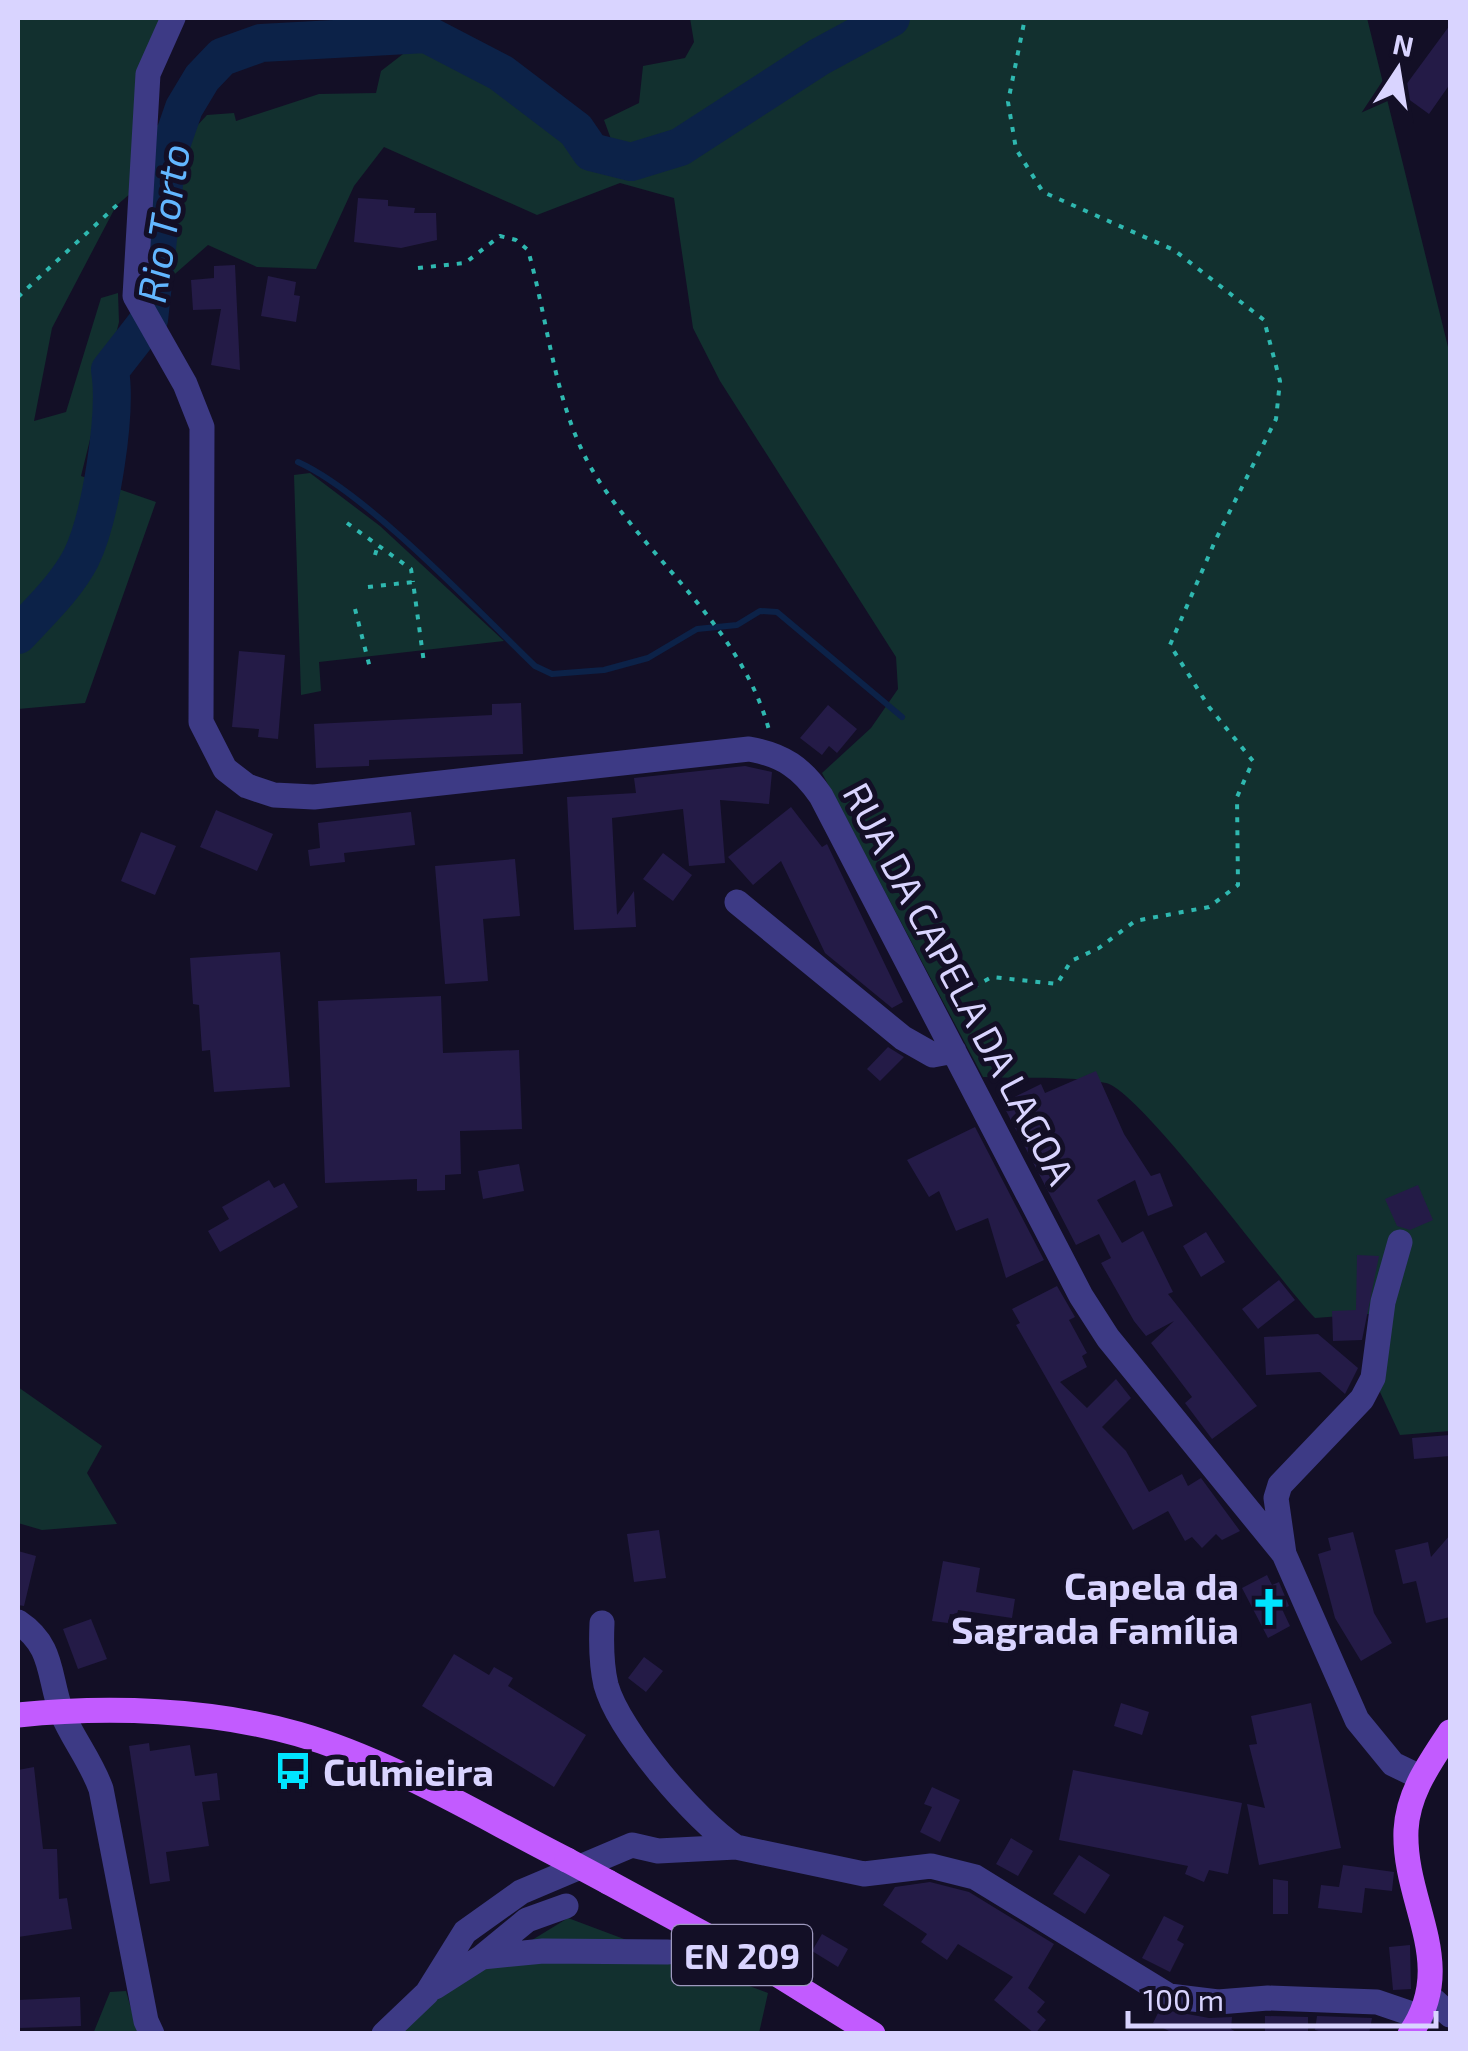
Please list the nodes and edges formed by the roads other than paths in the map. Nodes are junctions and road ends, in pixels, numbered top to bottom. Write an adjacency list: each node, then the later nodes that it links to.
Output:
1 (173, 18): 3 (street, RUA DA CAPELA DA LAGOA)
2 (736, 902): 3 (street)
3 (954, 1051): 5 (street, RUA DA CAPELA DA LAGOA)
4 (1400, 1242): 5 (street)
5 (1284, 1554): 11 (street, RUA DA CAPELA DA LAGOA)
6 (18, 1622): 8 (street)
7 (602, 1624): 12 (street)
8 (61, 1711): 9 (main road); 19 (street); 21 (main road, EN 209, bridge)
9 (20, 1716)
10 (1450, 1732): 11 (main road)
11 (1420, 1778): 18 (main road)
12 (736, 1847): 16 (street, EN 209); 18 (street)
13 (566, 1906): 15 (street)
14 (668, 1952): 15 (street, EN 209)
15 (482, 1957): 16 (street, EN 209)
16 (426, 1993): 20 (street, EN 209)
17 (1450, 2015): 18 (street)
18 (1420, 2016)
19 (152, 2034)
20 (384, 2034)
21 (872, 2034)

